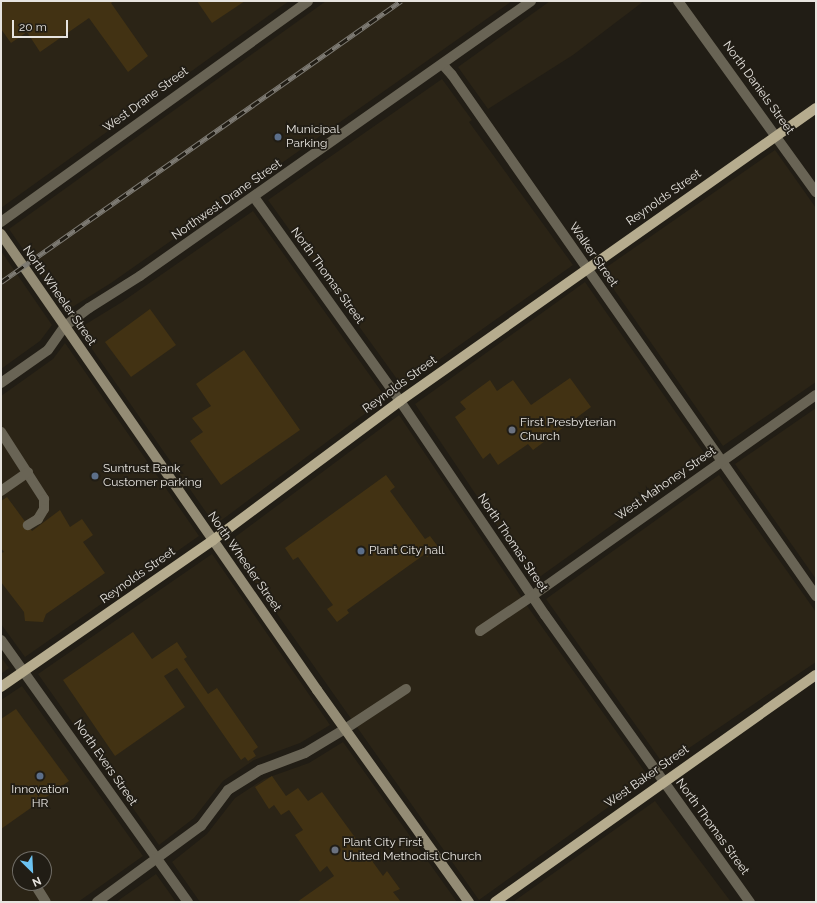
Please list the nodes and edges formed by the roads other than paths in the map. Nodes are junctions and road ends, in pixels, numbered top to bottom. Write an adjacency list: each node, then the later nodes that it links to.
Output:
1 (308, 1): 9 (street, West Drane Street)
2 (531, 1): 4 (street, Northwest Drane Street)
3 (678, 1): 6 (street, North Daniels Street)
4 (443, 65): 8 (street, Northwest Drane Street); 11 (street, Walker Street)
5 (816, 108): 6 (main road, Reynolds Street)
6 (777, 136): 7 (street, North Daniels Street); 11 (main road, Reynolds Street)
7 (816, 192)
8 (254, 197): 12 (street, Northwest Drane Street); 15 (street, North Thomas Street)
9 (1, 222)
10 (1, 234): 12 (main road, North Wheeler Street)
11 (587, 268): 15 (main road, Reynolds Street); 17 (street, Walker Street)
12 (65, 326): 13 (street, Northwest Drane Street); 21 (main road, North Wheeler Street)
13 (1, 383)
14 (816, 395): 17 (street, West Mahoney Street)
15 (400, 400): 21 (main road, Reynolds Street); 22 (street, North Thomas Street)
16 (1, 432): 18 (street)
17 (721, 461): 22 (street, West Mahoney Street); 23 (street, Walker Street)
18 (28, 472): 19 (street); 20 (street)
19 (1, 492)
20 (28, 526)
21 (213, 540): 26 (main road, Reynolds Street); 30 (main road, North Wheeler Street)
22 (532, 596): 24 (street, West Mahoney Street); 31 (street, North Thomas Street)
23 (816, 596)
24 (480, 631)
25 (1, 640): 26 (street, North Evers Street)
26 (24, 671): 28 (main road, Reynolds Street); 32 (street, North Evers Street)
27 (816, 676): 31 (main road, West Baker Street)
28 (1, 687)
29 (406, 689): 30 (street)
30 (345, 729): 32 (street); 37 (main road, North Wheeler Street)
31 (663, 781): 38 (main road, West Baker Street); 39 (street, North Thomas Street)
32 (158, 860): 35 (street); 36 (street, North Evers Street)
33 (39, 891): 34 (street)
34 (46, 902)
35 (97, 902)
36 (188, 902)
37 (469, 902)
38 (495, 902)
39 (750, 902)

